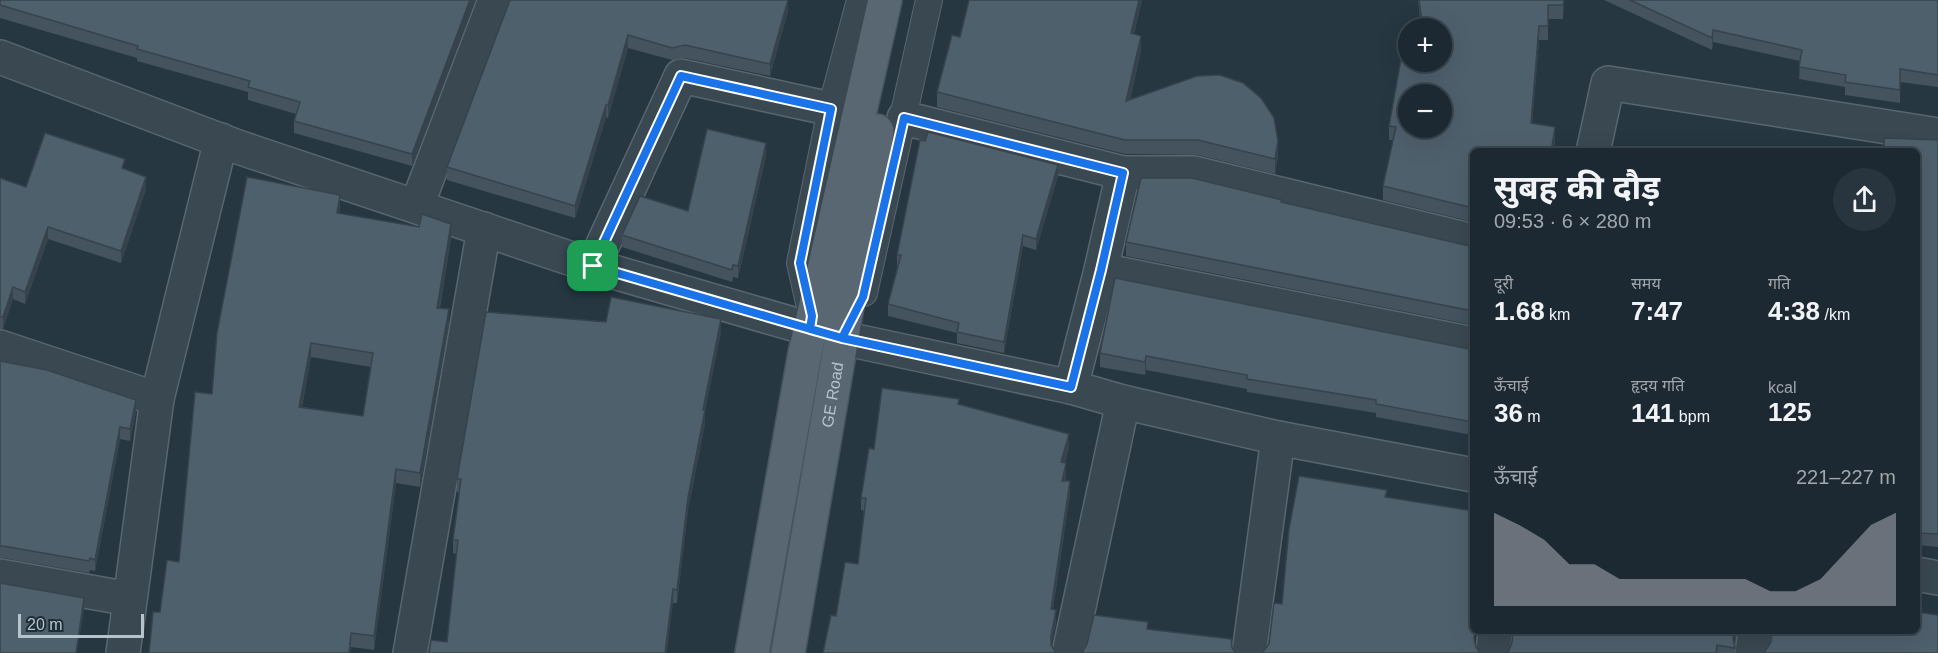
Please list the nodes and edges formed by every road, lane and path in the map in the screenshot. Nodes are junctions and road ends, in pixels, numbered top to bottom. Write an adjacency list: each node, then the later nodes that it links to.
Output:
1 (495, 0): 14 (street)
2 (860, 0): 7 (lane)
3 (885, 0): 19 (main road)
4 (907, 0): 20 (main road)
5 (929, 0): 8 (lane, GE Road)
6 (0, 57): 11 (street)
7 (831, 109): 17 (street); 19 (lane)
8 (904, 118): 13 (street); 20 (lane, GE Road)
9 (1938, 135): 10 (street)
10 (1870, 138): 12 (street)
11 (221, 140): 14 (street); 24 (street)
12 (1594, 148)
13 (1123, 173): 16 (street); 18 (street)
14 (417, 206): 15 (street)
15 (484, 229): 17 (street); 35 (street)
16 (1470, 240)
17 (593, 266): 19 (street)
18 (1101, 270): 21 (street); 23 (street)
19 (811, 322): 20 (street); 36 (main road)
20 (842, 338): 23 (street); 37 (main road, GE Road)
21 (1470, 343)
22 (0, 347): 24 (street)
23 (1071, 387): 25 (street)
24 (157, 399): 31 (street)
25 (1123, 402): 26 (street); 38 (street)
26 (1278, 438): 27 (street); 39 (street)
27 (1470, 474)
28 (1920, 575): 30 (street)
29 (0, 576): 31 (street)
30 (1938, 578)
31 (130, 600): 34 (street)
32 (1495, 634): 40 (street)
33 (1755, 634): 41 (street)
34 (123, 653)
35 (410, 653)
36 (752, 653)
37 (788, 653)
38 (1069, 653)
39 (1249, 653)
40 (1493, 653)
41 (1752, 653)

